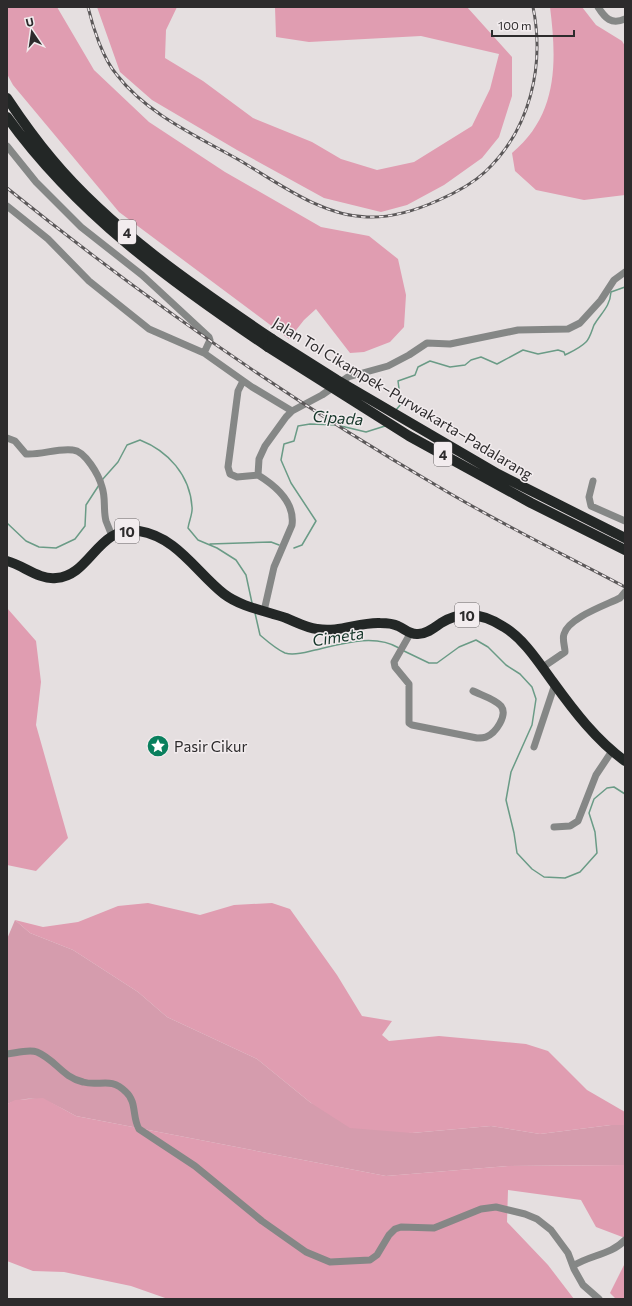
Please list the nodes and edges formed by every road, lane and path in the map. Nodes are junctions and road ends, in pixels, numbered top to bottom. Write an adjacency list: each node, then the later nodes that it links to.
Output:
1 (598, 7): 2 (street)
2 (625, 19)
3 (7, 98): 8 (highway, Jalan Tol Cikampek–Purwakarta–Padalarang / 4)
4 (7, 117): 8 (highway, Jalan Tol Cikampek–Purwakarta–Padalarang / 4)
5 (7, 146): 9 (street)
6 (7, 206): 9 (street)
7 (625, 272): 11 (street)
8 (270, 343): 17 (highway, Jalan Tol Cikampek–Purwakarta–Padalarang / 4, bridge); 18 (highway, Jalan Tol Cikampek–Purwakarta–Padalarang / 4, bridge)
9 (204, 353): 10 (street)
10 (243, 381): 11 (street); 13 (street)
11 (292, 411): 13 (street)
12 (7, 438): 16 (street)
13 (258, 475): 21 (street)
14 (593, 481): 15 (street)
15 (625, 521)
16 (112, 536): 19 (highway, 10); 21 (highway, 10)
17 (625, 538)
18 (625, 550)
19 (7, 561)
20 (625, 592): 23 (street)
21 (261, 610): 22 (highway, 10)
22 (408, 637): 23 (highway, 10); 25 (street)
23 (543, 667): 24 (highway, 10)
24 (555, 684): 26 (street); 27 (highway, 10)
25 (473, 691)
26 (534, 747)
27 (612, 751): 28 (highway, 10); 29 (street)
28 (625, 761)
29 (554, 827)
30 (7, 1054): 32 (street)
31 (625, 1240): 32 (street)
32 (573, 1266): 33 (street)
33 (598, 1299)

